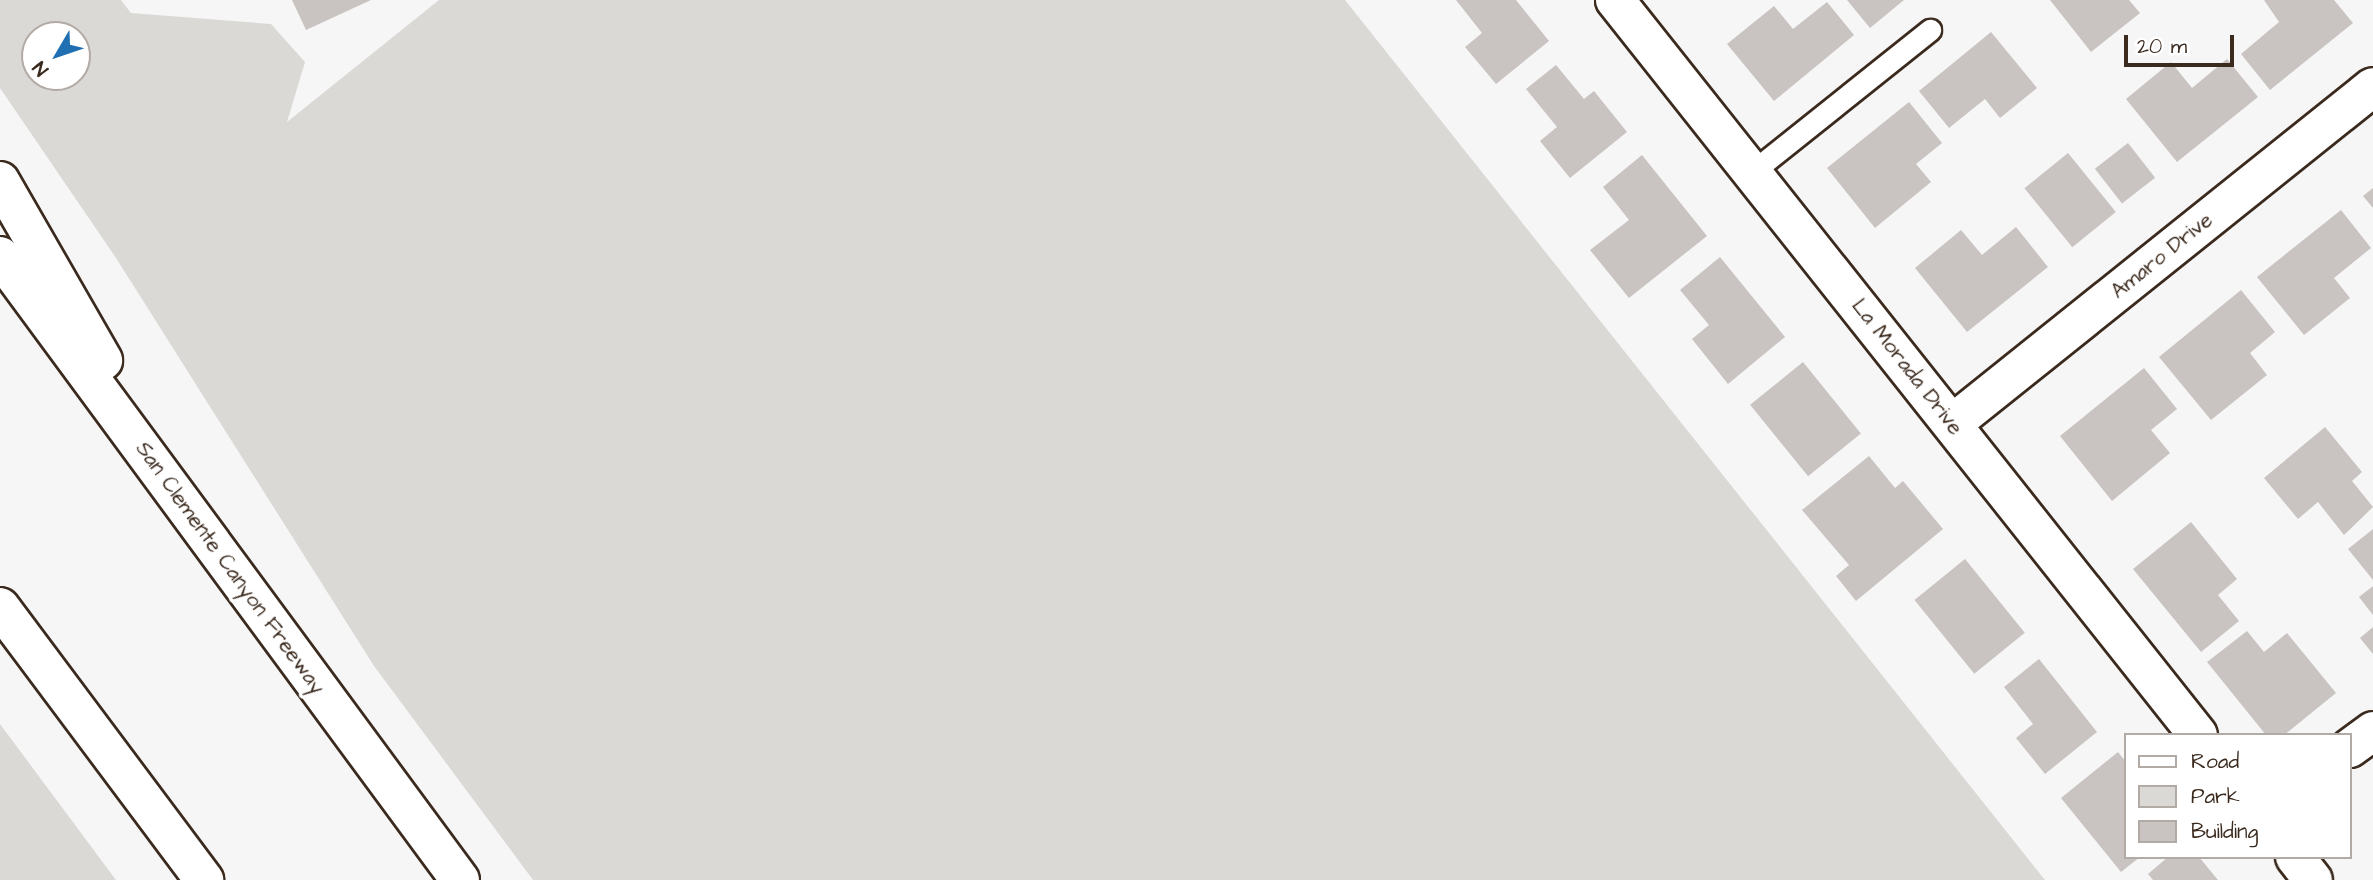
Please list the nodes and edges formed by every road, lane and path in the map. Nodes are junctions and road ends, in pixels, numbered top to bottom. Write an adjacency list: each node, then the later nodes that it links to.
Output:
1 (1615, 0): 4 (main road, La Morada Drive)
2 (1930, 30): 4 (lane)
3 (2373, 87): 7 (main road, Amaro Drive)
4 (1752, 172): 7 (main road, La Morada Drive)
5 (0, 181): 8 (main road)
6 (0, 256): 8 (main road, San Clemente Canyon Freeway)
7 (1952, 424): 13 (main road, La Morada Drive)
8 (195, 520): 17 (main road, San Clemente Canyon Freeway)
9 (0, 607): 11 (main road)
10 (0, 613): 11 (main road)
11 (29, 646): 16 (main road)
12 (2373, 731): 14 (main road)
13 (2196, 733)
14 (2352, 747)
15 (2297, 859): 18 (main road)
16 (204, 880)
17 (460, 880)
18 (2313, 880)

